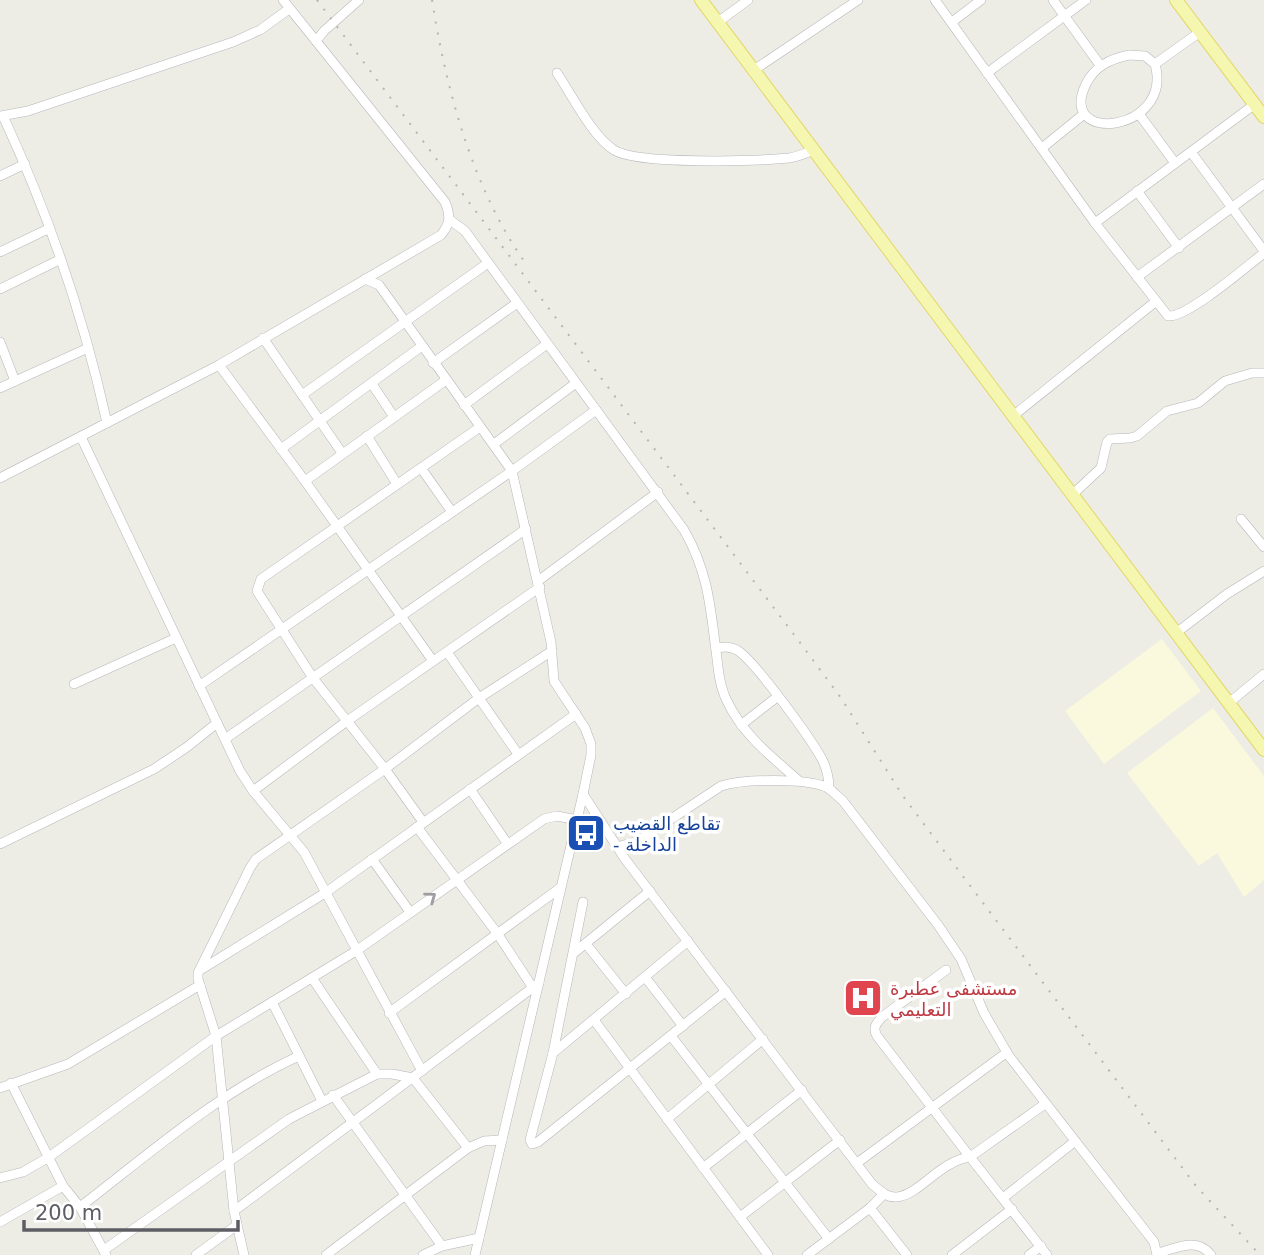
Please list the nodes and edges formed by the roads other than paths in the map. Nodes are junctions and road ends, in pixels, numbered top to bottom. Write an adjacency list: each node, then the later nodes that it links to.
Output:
1 (283, 0): 11 (street)
2 (359, 0): 16 (street)
3 (701, 0): 13 (main road)
4 (748, 0): 13 (street)
5 (935, 0): 14 (street)
6 (981, 0): 14 (street)
7 (1053, 0): 12 (street)
8 (1086, 0): 12 (street)
9 (1176, 0): 15 (main road)
10 (854, 1): 19 (street)
11 (289, 9): 16 (street); 25 (street)
12 (1065, 15): 18 (street); 21 (street)
13 (718, 22): 19 (main road)
14 (952, 22): 21 (street)
15 (1200, 32): 17 (street); 22 (main road)
16 (316, 41): 36 (street)
17 (1155, 64): 18 (street); 24 (street)
18 (1100, 65): 23 (street)
19 (754, 70): 28 (main road)
20 (557, 73): 28 (street)
21 (987, 73): 27 (street)
22 (1255, 104): 26 (main road); 29 (street)
23 (1084, 114): 24 (street); 27 (street)
24 (1139, 114): 30 (street)
25 (2, 116): 31 (street)
26 (1264, 117)
27 (1042, 148): 37 (street)
28 (814, 150): 68 (main road)
29 (1191, 152): 30 (street); 35 (street)
30 (1175, 163): 34 (street)
31 (25, 164): 32 (street); 38 (street)
32 (0, 176)
33 (1264, 184): 35 (street)
34 (1137, 191): 37 (street); 39 (street)
35 (1232, 208): 39 (street); 41 (street)
36 (450, 220): 43 (street); 44 (street)
37 (1095, 223): 45 (street)
38 (48, 229): 40 (street); 42 (street)
39 (1179, 248): 45 (street)
40 (0, 252)
41 (1264, 252): 49 (street)
42 (59, 260): 48 (street); 56 (street)
43 (488, 263): 50 (street); 51 (street)
44 (380, 270): 46 (street); 47 (street)
45 (1137, 278): 49 (street)
46 (365, 279): 47 (street); 52 (street)
47 (379, 285): 51 (street)
48 (0, 289)
49 (1155, 302): 68 (street)
50 (517, 303): 54 (street); 57 (street)
51 (406, 323): 55 (street); 65 (street)
52 (263, 338): 58 (street); 65 (street)
53 (0, 342): 61 (street)
54 (547, 344): 62 (street); 66 (street)
55 (422, 346): 57 (street); 63 (street)
56 (89, 348): 61 (street); 71 (street)
57 (433, 363): 60 (street)
58 (219, 365): 71 (street); 76 (street)
59 (1264, 373): 84 (street)
60 (446, 380): 66 (street); 69 (street)
61 (15, 382): 64 (street)
62 (576, 383): 67 (street); 75 (street)
63 (372, 384): 69 (street); 70 (street)
64 (0, 388)
65 (302, 395): 70 (street)
66 (464, 405): 72 (street)
67 (596, 410): 79 (street); 83 (street)
68 (1013, 416): 84 (main road)
69 (394, 417): 73 (street)
70 (320, 421): 76 (street); 77 (street)
71 (107, 423): 74 (street)
72 (480, 427): 75 (street); 78 (street)
73 (367, 436): 77 (street); 82 (street)
74 (81, 438): 80 (street); 96 (street)
75 (494, 444): 79 (street)
76 (281, 449): 81 (street)
77 (342, 453): 81 (street)
78 (421, 468): 82 (street); 85 (street)
79 (512, 471): 85 (street); 88 (street)
80 (0, 478)
81 (305, 481): 87 (street)
82 (397, 484): 87 (street)
83 (658, 492): 92 (street); 97 (street)
84 (1072, 495): 95 (main road)
85 (452, 512): 90 (street)
86 (1241, 519): 89 (street)
87 (337, 525): 90 (street); 94 (street)
88 (526, 529): 92 (street); 93 (street)
89 (1264, 547)
90 (369, 569): 93 (street); 94 (street)
91 (1264, 571): 95 (street)
92 (539, 584): 98 (street); 99 (street)
93 (402, 616): 100 (street); 102 (street)
94 (281, 629): 102 (street); 104 (street)
95 (1176, 633): 107 (main road)
96 (177, 638): 103 (street); 104 (street)
97 (716, 648): 105 (street); 111 (street)
98 (552, 651): 106 (street); 108 (street)
99 (447, 652): 100 (street); 106 (street)
100 (433, 661): 109 (street)
101 (1264, 674): 107 (street)
102 (313, 678): 109 (street); 112 (street)
103 (74, 684)
104 (199, 685): 110 (street)
105 (777, 697): 111 (street); 117 (street)
106 (479, 698): 114 (street); 115 (street)
107 (1230, 702): 113 (main road)
108 (576, 714): 114 (street); 120 (street)
109 (347, 721): 115 (street); 119 (street)
110 (217, 723): 112 (street); 127 (street)
111 (741, 725): 116 (street)
112 (225, 739): 119 (street)
113 (1264, 750)
114 (518, 754): 118 (street)
115 (386, 769): 122 (street); 124 (street)
116 (799, 781): 117 (street); 125 (street)
117 (829, 788): 157 (street)
118 (470, 789): 122 (street); 126 (street)
119 (253, 791): 124 (street)
120 (583, 794): 121 (street); 123 (street)
121 (577, 820): 123 (street); 126 (street); 132 (street)
122 (420, 825): 129 (street); 131 (street)
123 (602, 825): 128 (street)
124 (290, 835): 134 (street); 142 (street)
125 (638, 841): 128 (street); 130 (street)
126 (507, 843): 131 (street)
127 (0, 844)
128 (617, 847): 130 (street)
129 (372, 859): 134 (street); 136 (street)
130 (625, 859): 133 (street)
131 (456, 879): 136 (street, one-way to 131); 137 (street)
132 (560, 887): 137 (street); 147 (street)
133 (650, 891): 138 (street); 139 (street)
134 (325, 893): 140 (street); 142 (street)
135 (583, 902): 141 (street)
136 (410, 912): 140 (street)
137 (497, 933): 147 (street); 151 (street)
138 (688, 941): 144 (street); 148 (street)
139 (586, 944): 141 (street); 149 (street)
140 (356, 951): 145 (street); 151 (street)
141 (575, 952): 158 (street)
142 (202, 969): 146 (street)
143 (946, 970): 172 (street)
144 (645, 977): 149 (street); 153 (street)
145 (312, 978): 150 (street); 162 (street)
146 (200, 985): 154 (street); 164 (street)
147 (536, 985): 161 (street); 176 (street)
148 (726, 991): 153 (street); 156 (street)
149 (626, 993): 152 (street)
150 (272, 1002): 154 (street); 159 (street)
151 (389, 1013): 161 (street)
152 (594, 1020): 158 (street); 160 (street)
153 (683, 1026): 155 (street)
154 (216, 1036): 169 (street); 180 (street)
155 (671, 1036): 160 (street); 165 (street)
156 (763, 1039): 165 (street); 167 (street)
157 (1006, 1052): 171 (street); 172 (street)
158 (552, 1053): 160 (street)
159 (299, 1056): 169 (street); 170 (street)
160 (630, 1069): 173 (street)
161 (422, 1071): 163 (street)
162 (377, 1074): 163 (street); 168 (street)
163 (412, 1078): 174 (street); 179 (street)
164 (11, 1083): 166 (street); 180 (street)
165 (709, 1084): 173 (street); 175 (street)
166 (0, 1088)
167 (802, 1090): 175 (street); 177 (street)
168 (333, 1095): 170 (street); 174 (street)
169 (222, 1098): 182 (street); 191 (street)
170 (322, 1101): 182 (street)
171 (1045, 1104): 178 (street); 181 (street)
172 (933, 1108): 181 (street); 183 (street)
173 (667, 1119): 184 (street)
174 (354, 1122): 189 (street); 194 (street)
175 (747, 1133): 184 (street); 186 (street)
176 (502, 1140): 179 (street); 198 (street)
177 (840, 1140): 183 (street); 186 (street)
178 (1074, 1142): 190 (street); 203 (street)
179 (468, 1149): 189 (street)
180 (49, 1157): 185 (street); 187 (street)
181 (970, 1157): 188 (street); 190 (street)
182 (229, 1162): 194 (street); 202 (street)
183 (857, 1163): 188 (street)
184 (703, 1168): 195 (street)
185 (0, 1178)
186 (786, 1183): 195 (street); 199 (street)
187 (63, 1186): 191 (street); 196 (street)
188 (884, 1194): 192 (street)
189 (405, 1196): 200 (street); 206 (street)
190 (1003, 1198): 193 (street)
191 (80, 1206): 202 (street)
192 (870, 1208): 199 (street); 211 (street)
193 (1012, 1209): 201 (street); 212 (street)
194 (234, 1211): 197 (street)
195 (740, 1217): 209 (street)
196 (0, 1222)
197 (237, 1225): 204 (street); 205 (street)
198 (479, 1238): 200 (street); 208 (street)
199 (829, 1239): 210 (street)
200 (442, 1246): 207 (street)
201 (1044, 1251): 213 (street)
202 (105, 1253)
203 (1158, 1254): 214 (street)
204 (196, 1255)
205 (244, 1255)
206 (326, 1255)
207 (423, 1255)
208 (475, 1255)
209 (766, 1255)
210 (807, 1255)
211 (907, 1255)
212 (952, 1255)
213 (1029, 1255)
214 (1212, 1255)

